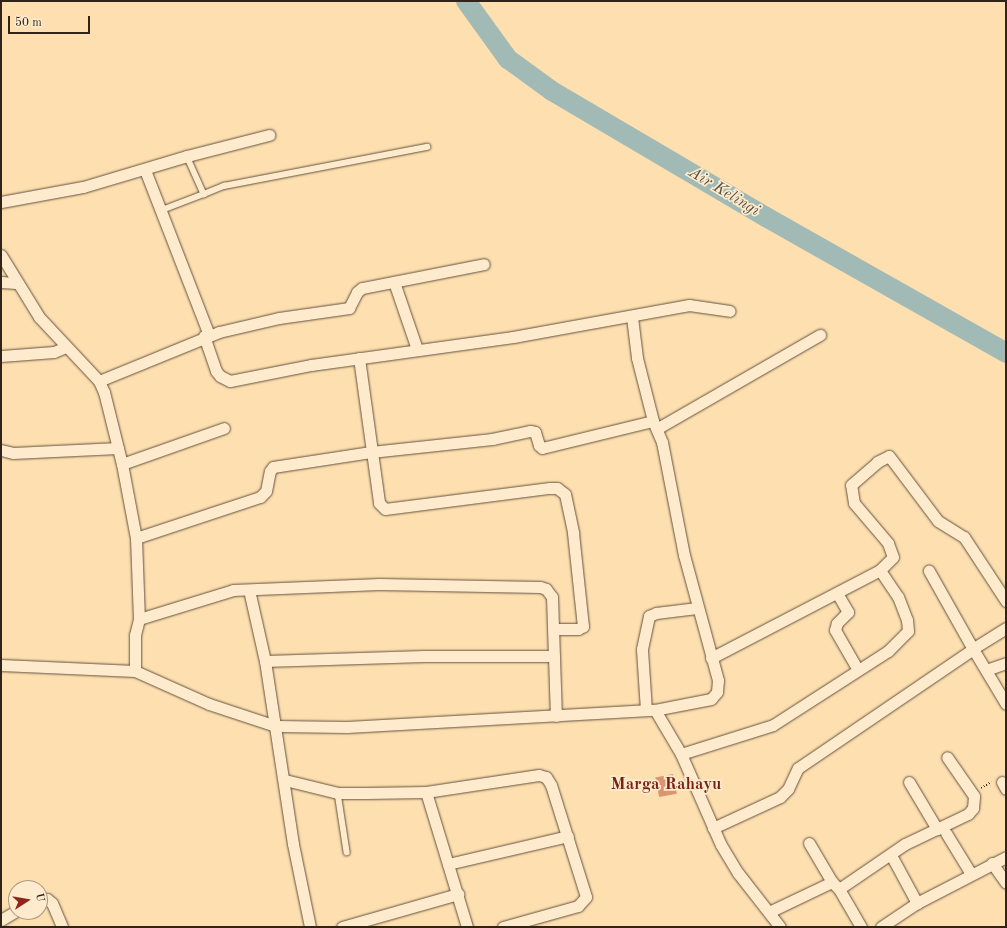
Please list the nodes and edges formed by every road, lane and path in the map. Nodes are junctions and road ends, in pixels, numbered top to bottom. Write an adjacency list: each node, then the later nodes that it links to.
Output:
1 (269, 135): 3 (street)
2 (427, 147): 5 (lane)
3 (187, 156): 4 (street); 5 (lane)
4 (144, 170): 6 (street); 7 (street)
5 (204, 194): 7 (lane)
6 (1, 202)
7 (162, 210): 16 (street)
8 (1, 255): 12 (street)
9 (484, 264): 11 (street)
10 (1, 282): 12 (street)
11 (394, 282): 16 (street); 18 (street)
12 (16, 283): 17 (street)
13 (730, 311): 14 (street)
14 (632, 317): 18 (street); 22 (street)
15 (820, 335): 22 (street)
16 (206, 336): 20 (street); 21 (street)
17 (66, 348): 19 (street); 21 (street)
18 (417, 349): 20 (street)
19 (1, 356)
20 (359, 358): 26 (street)
21 (100, 381): 24 (street)
22 (656, 425): 26 (street); 34 (street)
23 (224, 428): 27 (street)
24 (118, 448): 25 (street); 27 (street)
25 (1, 450)
26 (371, 452): 28 (street); 37 (street)
27 (122, 464): 28 (street)
28 (136, 538): 35 (street)
29 (880, 570): 32 (street); 33 (street); 44 (street)
30 (929, 571): 38 (street)
31 (249, 590): 35 (street); 37 (street); 41 (street)
32 (837, 592): 40 (street); 44 (street)
33 (1005, 598)
34 (697, 608): 40 (street); 48 (street)
35 (139, 618): 46 (street)
36 (1006, 628): 38 (street)
37 (554, 629): 39 (street)
38 (973, 649): 45 (street); 59 (street)
39 (554, 656): 41 (street); 49 (street)
40 (712, 658): 48 (street)
41 (265, 661): 50 (street)
42 (1006, 663): 45 (street)
43 (1, 665): 46 (street)
44 (858, 670): 51 (street)
45 (986, 670): 47 (street)
46 (135, 671): 50 (street)
47 (1006, 704)
48 (651, 710): 49 (street); 51 (street)
49 (556, 716): 50 (street)
50 (276, 726): 53 (street)
51 (681, 754): 59 (street)
52 (947, 757): 58 (street)
53 (284, 780): 57 (street); 78 (street)
54 (909, 782): 60 (street)
55 (1001, 783): 58 (path)
56 (426, 792): 57 (street); 61 (street); 67 (street)
57 (338, 793): 63 (lane)
58 (972, 793): 60 (street)
59 (713, 828): 74 (street)
60 (941, 831): 64 (street); 68 (street)
61 (568, 836): 67 (street); 81 (street)
62 (809, 843): 70 (street)
63 (347, 852)
64 (891, 854): 70 (street); 73 (street)
65 (1006, 857): 66 (street)
66 (992, 863): 68 (street); 69 (street)
67 (448, 864): 71 (street)
68 (972, 874): 73 (street)
69 (1006, 883)
70 (835, 885): 74 (street); 82 (street)
71 (458, 894): 75 (street); 80 (street)
72 (48, 900): 77 (street)
73 (917, 903): 83 (street)
74 (769, 912): 76 (street)
75 (356, 925): 79 (street)
76 (777, 926)
77 (62, 927)
78 (310, 927)
79 (342, 927)
80 (467, 927)
81 (503, 927)
82 (861, 927)
83 (881, 927)

